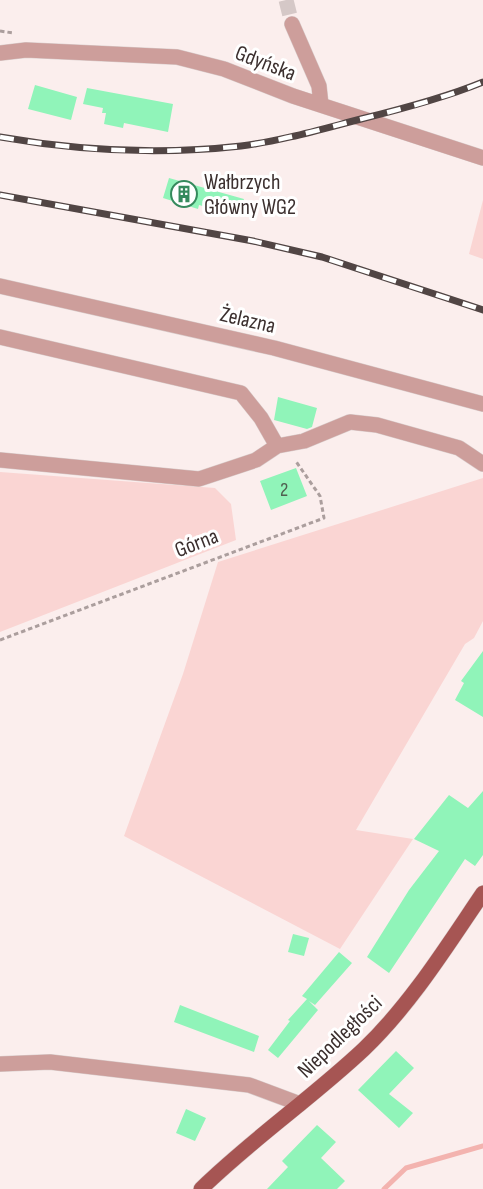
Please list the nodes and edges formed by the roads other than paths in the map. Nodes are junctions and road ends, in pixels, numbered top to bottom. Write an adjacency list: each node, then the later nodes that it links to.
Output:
1 (292, 24): 5 (street)
2 (0, 43): 3 (street, Gdyńska)
3 (25, 50): 4 (street, Gdyńska); 5 (street, Gdyńska)
4 (0, 53)
5 (321, 105): 6 (street, Gdyńska)
6 (483, 158)
7 (0, 286): 9 (street, Żelazna)
8 (0, 337): 10 (street)
9 (483, 404)
10 (277, 446): 11 (street); 12 (street)
11 (0, 460)
12 (483, 464)
13 (483, 893): 15 (main road, Niepodległości)
14 (0, 1064): 15 (street)
15 (300, 1104): 16 (main road, Niepodległości)
16 (201, 1189)

